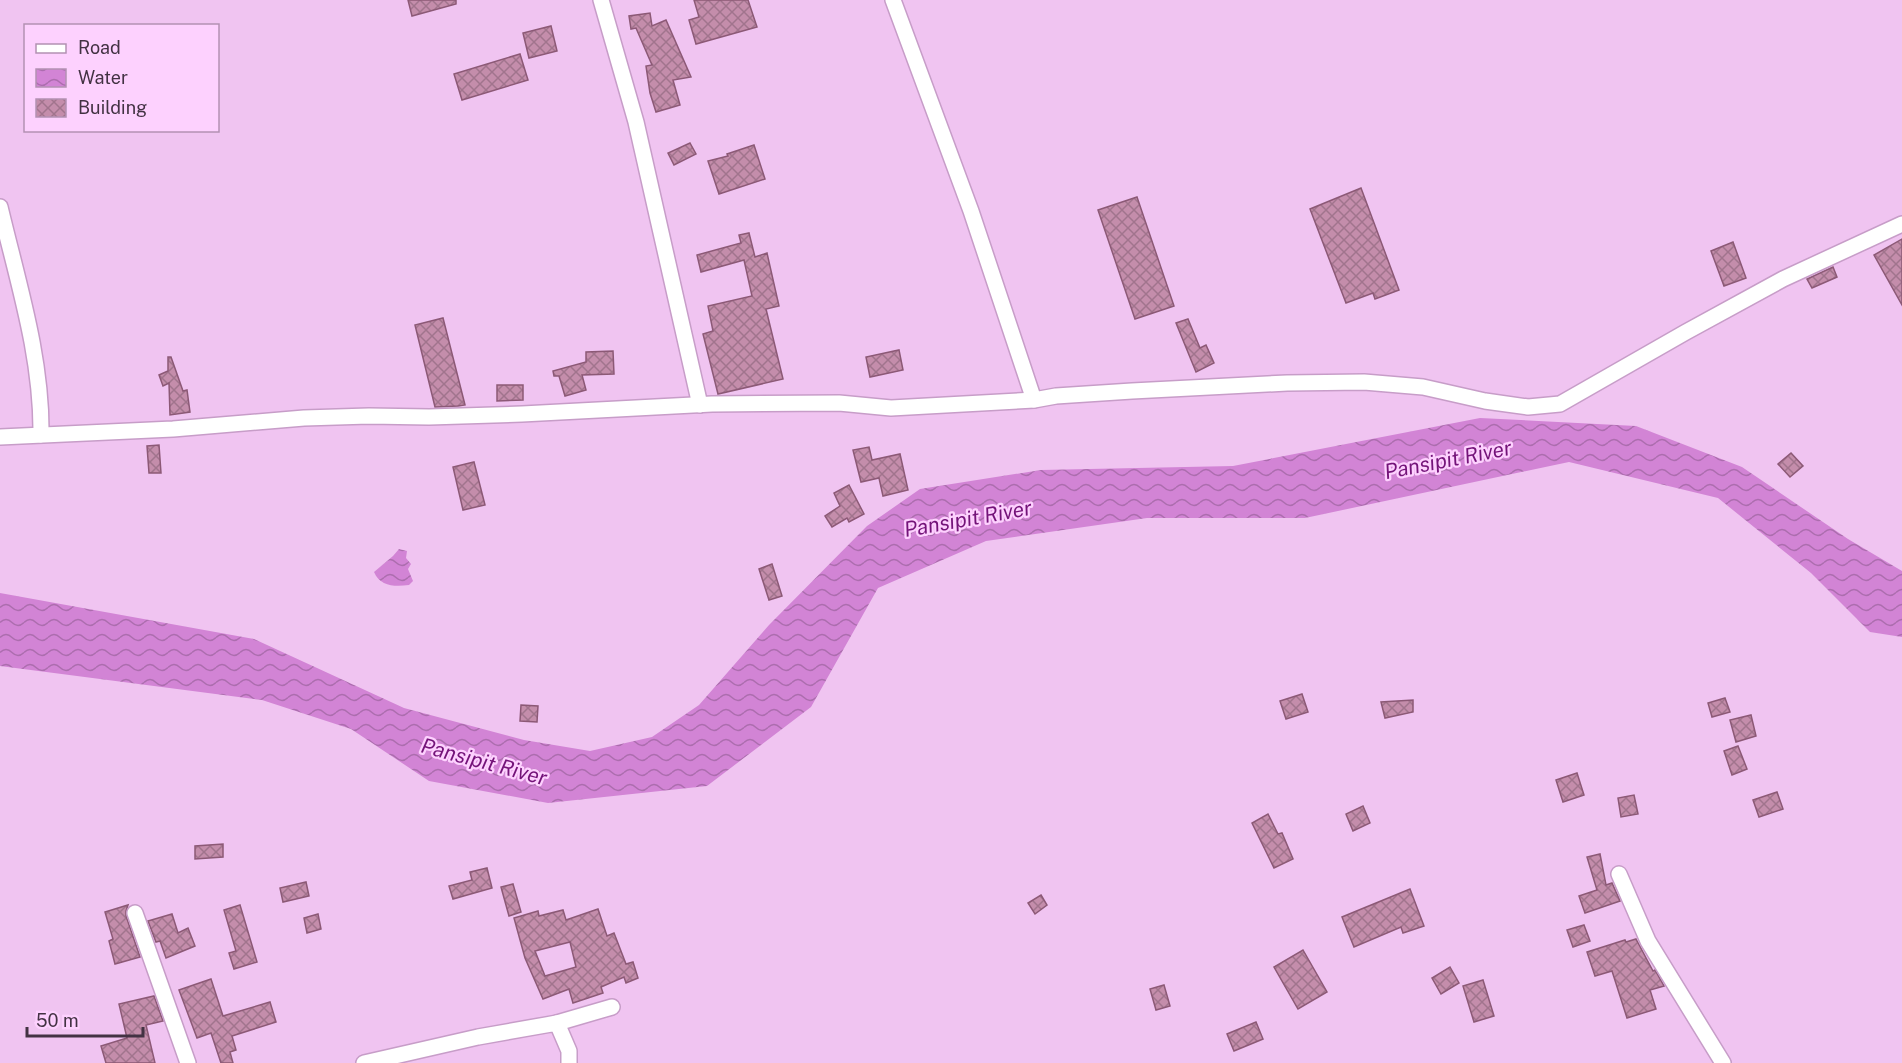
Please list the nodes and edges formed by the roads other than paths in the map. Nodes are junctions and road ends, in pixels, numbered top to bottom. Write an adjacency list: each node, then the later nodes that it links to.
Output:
1 (601, 0): 6 (street)
2 (893, 0): 5 (street)
3 (0, 207): 7 (street)
4 (1902, 224): 5 (street)
5 (1034, 400): 6 (street)
6 (700, 405): 7 (street)
7 (41, 435): 8 (street)
8 (0, 437)
9 (1619, 874): 16 (street)
10 (135, 913): 13 (street)
11 (612, 1007): 12 (street)
12 (557, 1023): 14 (street); 15 (street)
13 (188, 1063)
14 (364, 1063)
15 (569, 1063)
16 (1723, 1063)

